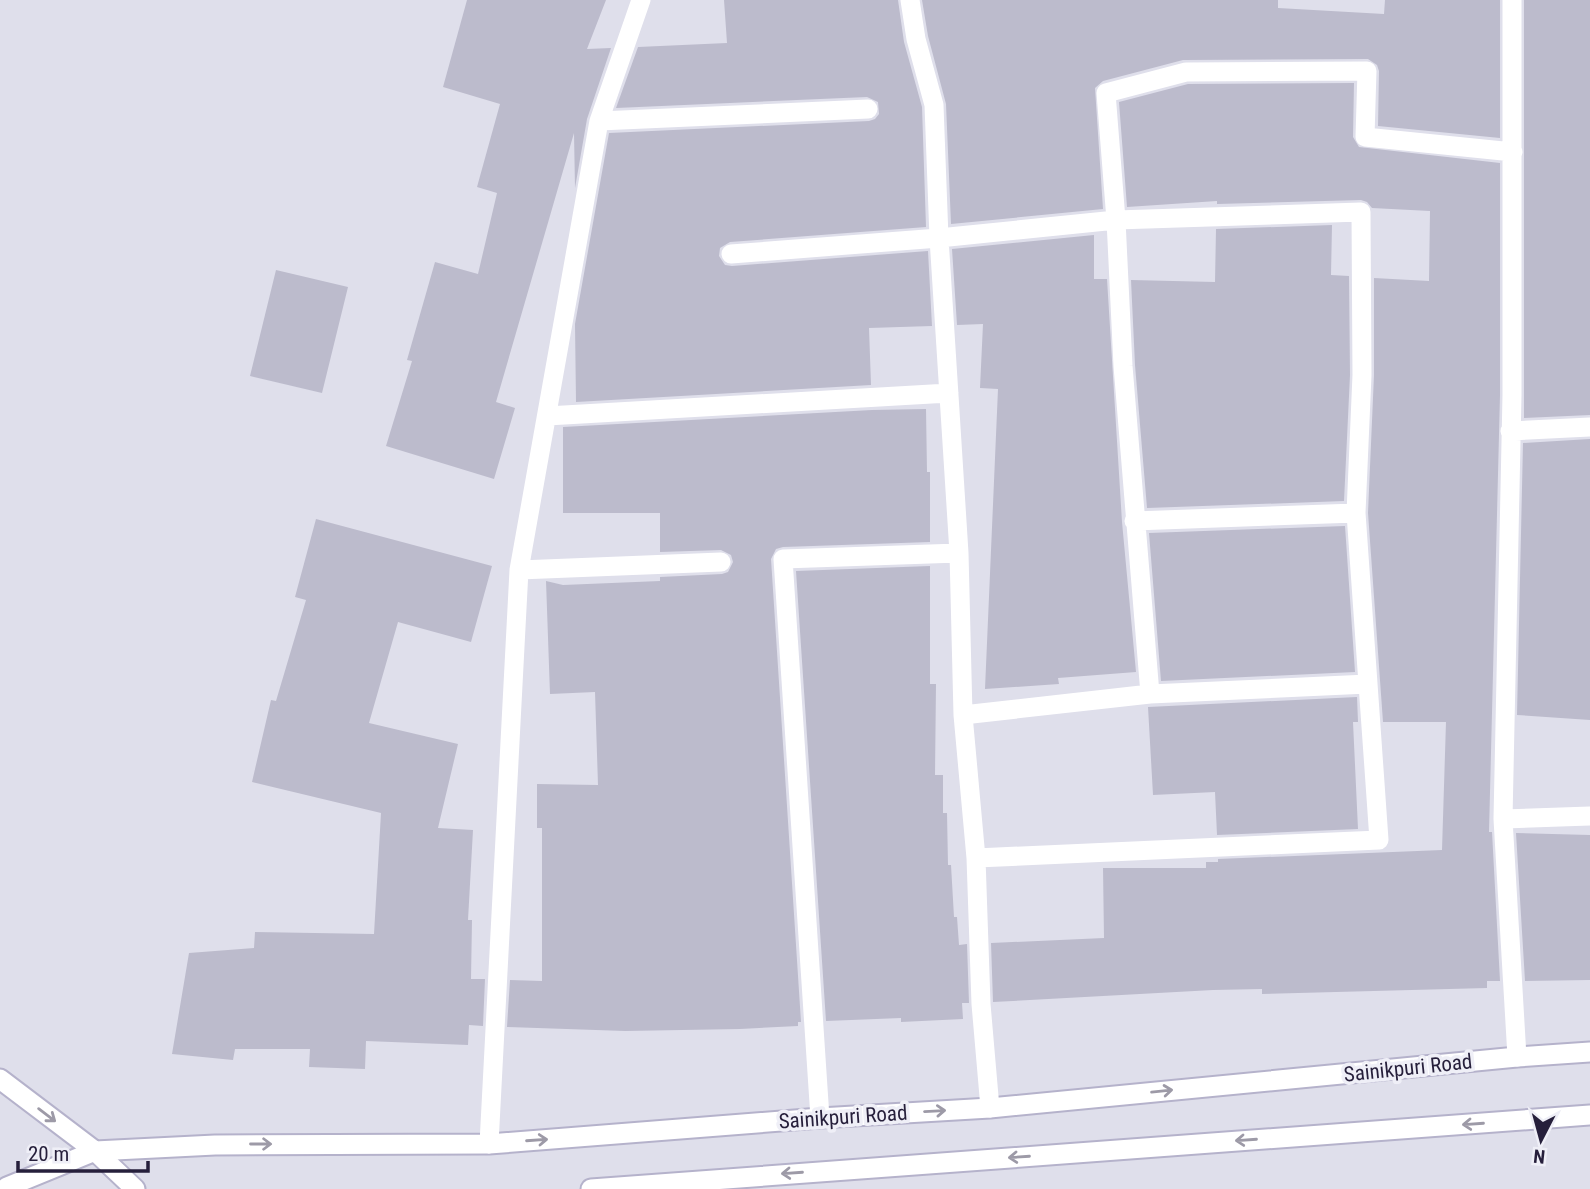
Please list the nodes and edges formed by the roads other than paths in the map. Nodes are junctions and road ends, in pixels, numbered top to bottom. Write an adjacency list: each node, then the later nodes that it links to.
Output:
1 (641, 0): 5 (street)
2 (910, 0): 8 (street)
3 (1512, 0): 6 (street)
4 (868, 108): 5 (street)
5 (599, 121): 11 (street)
6 (1513, 152): 7 (street); 13 (street)
7 (1116, 220): 8 (street); 14 (street); 15 (street)
8 (939, 238): 9 (street); 10 (street)
9 (731, 254)
10 (949, 393): 11 (street); 16 (street)
11 (547, 415): 18 (street)
12 (1590, 427): 13 (street)
13 (1510, 431): 23 (street)
14 (1356, 513): 15 (street); 19 (street)
15 (1134, 521): 20 (street)
16 (959, 553): 21 (street); 30 (street)
17 (721, 562): 18 (street)
18 (519, 570): 31 (street)
19 (1368, 684): 20 (street); 24 (street)
20 (1150, 694): 21 (street)
21 (962, 715): 24 (street)
22 (1590, 816): 23 (street)
23 (1503, 819): 26 (street)
24 (976, 858): 28 (street)
25 (1590, 1052): 26 (street, Sainikpuri Road)
26 (1517, 1057): 28 (street, Sainikpuri Road, one-way to 26)
27 (0, 1079): 32 (street, one-way to 32)
28 (990, 1108): 30 (street, Sainikpuri Road, one-way to 28)
29 (1590, 1115): 35 (street, one-way to 35)
30 (820, 1118): 31 (street, Sainikpuri Road, one-way to 30)
31 (488, 1144): 32 (street, Sainikpuri Road, one-way to 31)
32 (95, 1151): 33 (street, Sainikpuri Road); 34 (street)
33 (5, 1186)
34 (135, 1189)
35 (591, 1189)

